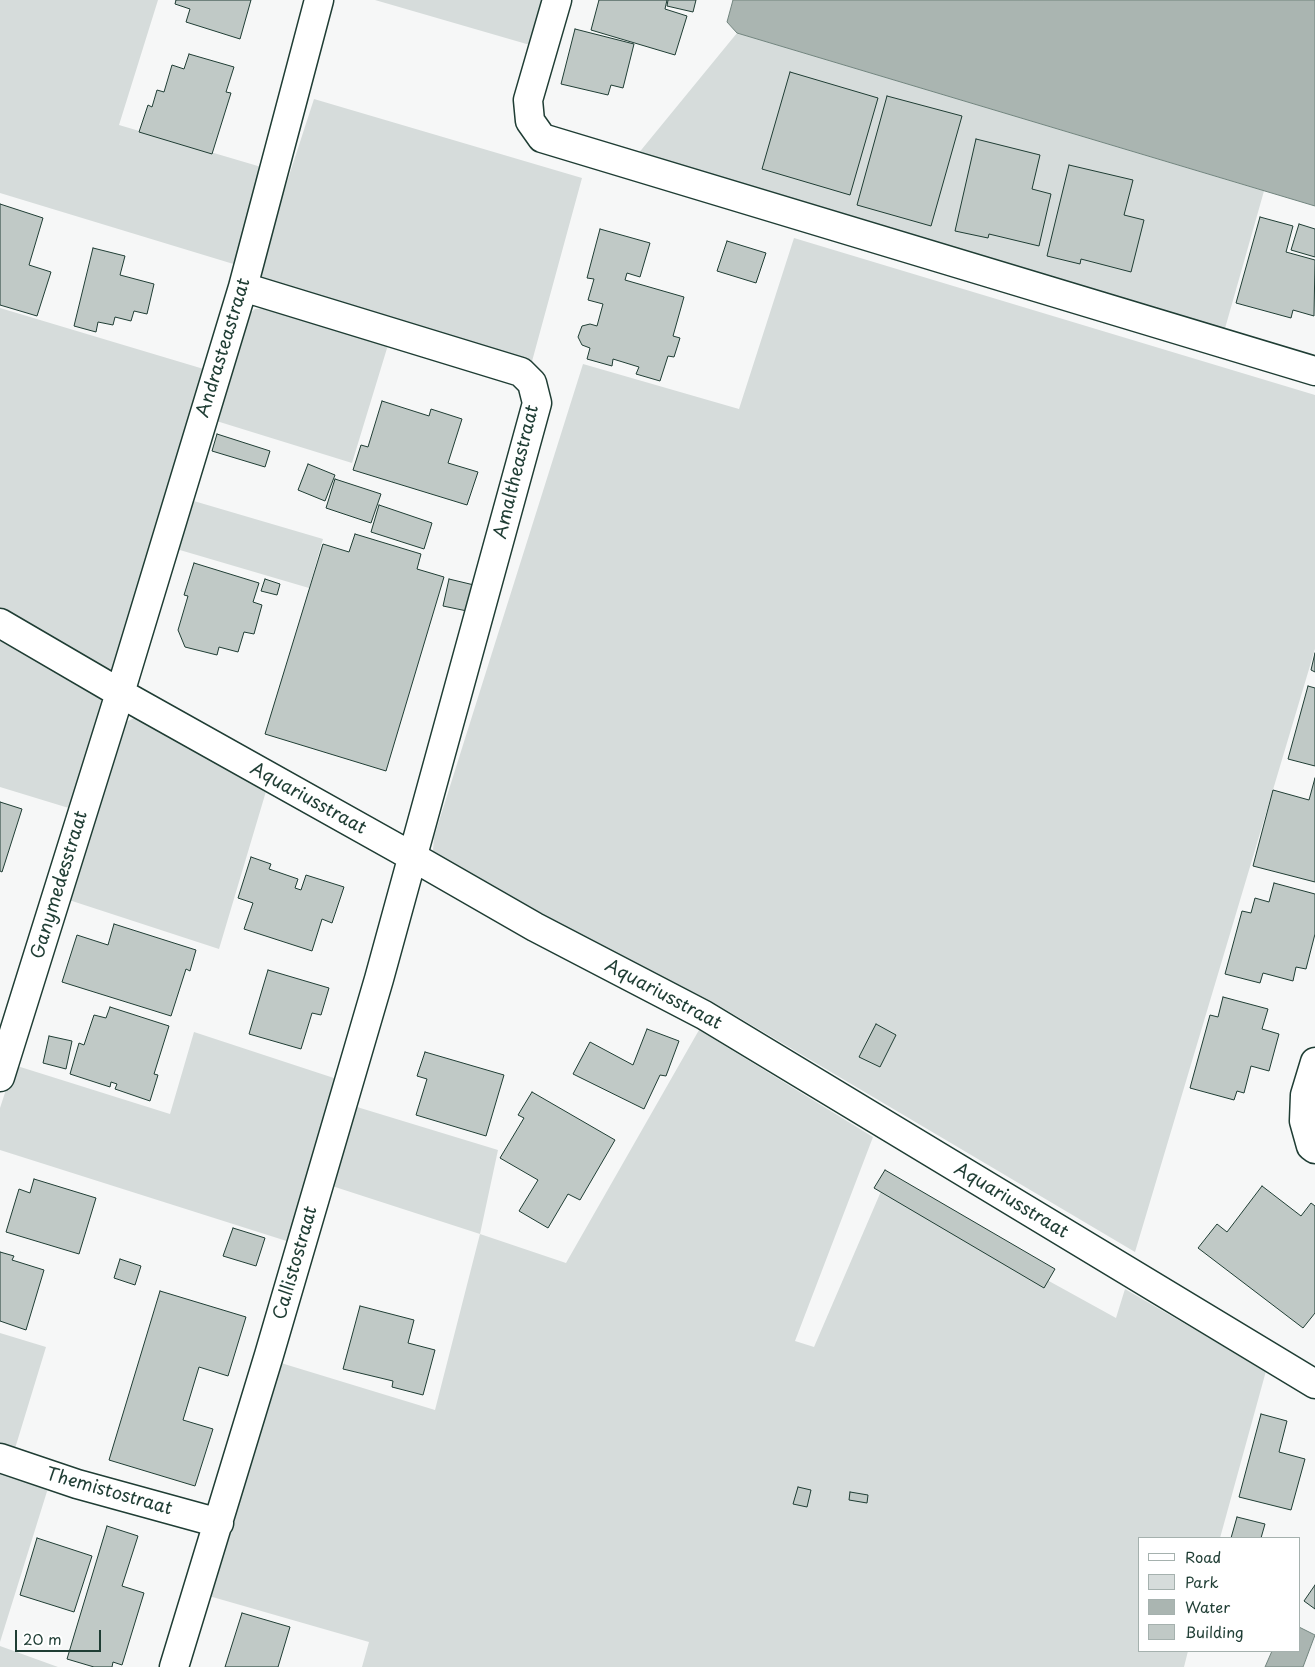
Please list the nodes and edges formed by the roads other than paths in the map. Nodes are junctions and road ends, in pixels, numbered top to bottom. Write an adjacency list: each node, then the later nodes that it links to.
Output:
1 (319, 0): 3 (street, Andrasteastraat)
2 (557, 0): 4 (street)
3 (243, 287): 6 (street, Andrasteastraat); 7 (street, Amaltheastraat)
4 (1315, 372)
5 (0, 623): 6 (street, Aquariusstraat)
6 (120, 694): 7 (street, Aquariusstraat); 9 (street, Ganymedesstraat)
7 (413, 857): 11 (street, Aquariusstraat); 13 (street, Callistostraat)
8 (1315, 1062): 10 (street)
9 (0, 1077)
10 (1315, 1149)
11 (1315, 1384)
12 (0, 1458): 13 (street, Themistostraat)
13 (219, 1523): 14 (street, Callistostraat)
14 (174, 1667)

